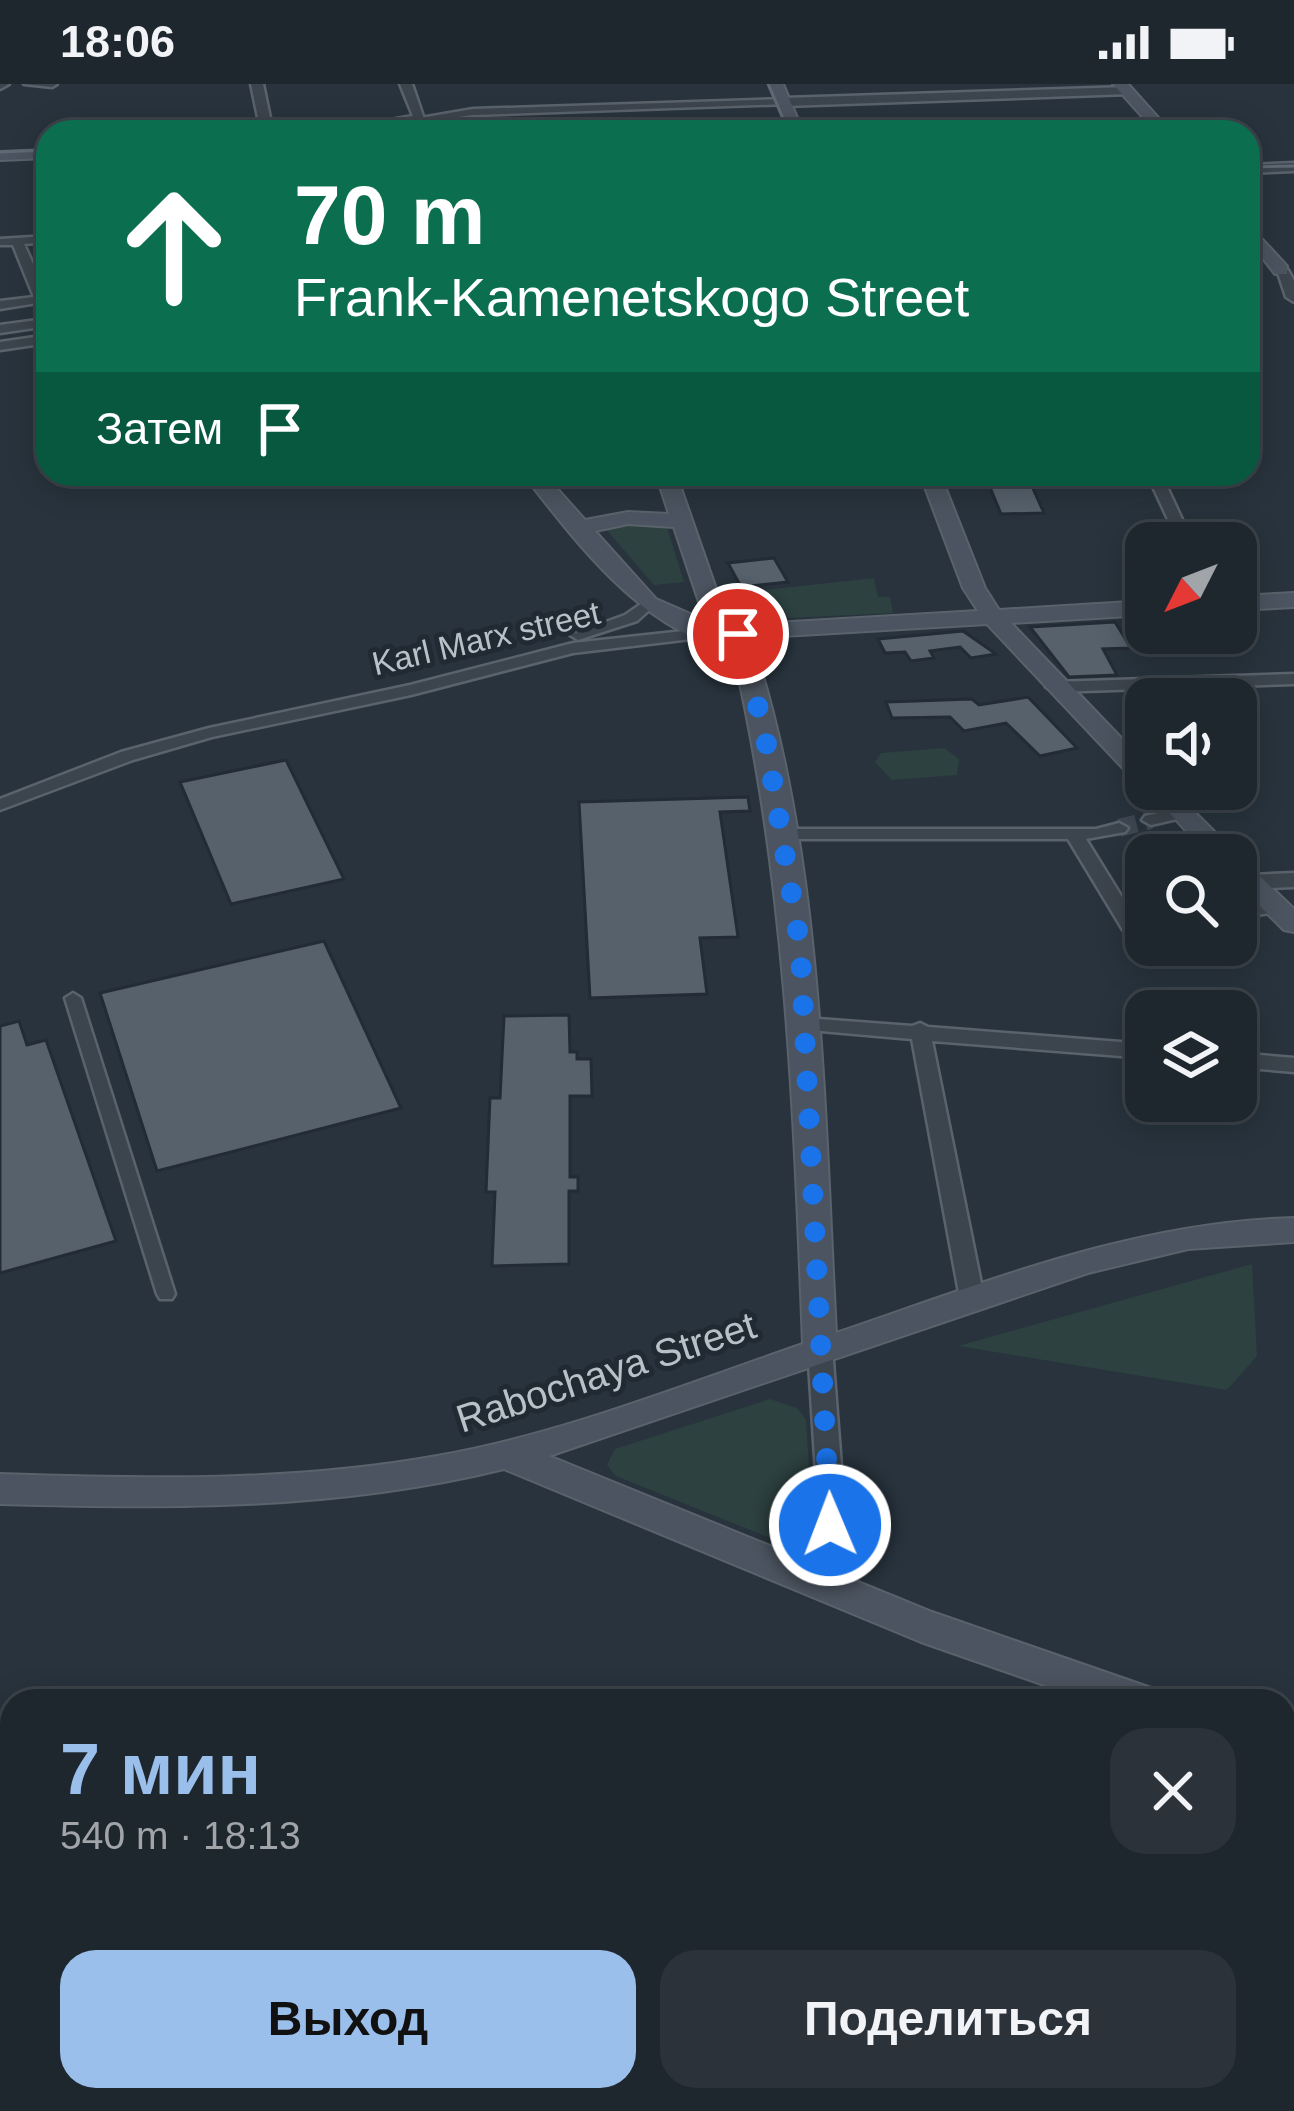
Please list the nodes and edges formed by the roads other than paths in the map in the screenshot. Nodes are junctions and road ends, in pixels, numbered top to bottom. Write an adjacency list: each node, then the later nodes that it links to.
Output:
1 (28, 84): 2 (street)
2 (52, 84)
3 (257, 84): 9 (street)
4 (406, 84): 8 (street)
5 (776, 84): 7 (main road)
6 (1123, 87): 7 (street); 12 (main road)
7 (785, 102): 8 (street); 11 (main road)
8 (420, 119): 10 (street)
9 (264, 120)
10 (413, 120)
11 (792, 120)
12 (1153, 120)
13 (36, 151): 14 (main road)
14 (0, 153)
15 (1294, 167): 16 (street)
16 (1260, 168)
17 (36, 240): 18 (street)
18 (17, 241): 19 (street); 22 (street)
19 (0, 242)
20 (1260, 242): 21 (main road)
21 (1287, 270): 23 (street)
22 (36, 283)
23 (1294, 297)
24 (36, 300): 25 (street)
25 (0, 305)
26 (36, 321): 27 (street)
27 (0, 328)
28 (36, 341): 29 (street)
29 (0, 346)
30 (543, 486): 36 (main road)
31 (670, 486): 34 (main road)
32 (935, 486): 41 (main road)
33 (1160, 486): 35 (street)
34 (681, 521): 36 (main road); 42 (main road)
35 (1176, 522)
36 (578, 528): 39 (main road)
37 (1294, 600): 38 (main road)
38 (1257, 602)
39 (648, 604): 42 (main road); 47 (street)
40 (1125, 609): 41 (main road)
41 (991, 615): 43 (main road); 45 (main road)
42 (701, 625): 43 (main road); 48 (street, Karl Marx street)
43 (741, 643): 53 (main road)
44 (1294, 679): 45 (street)
45 (1054, 687): 46 (main road)
46 (1125, 757)
47 (0, 794)
48 (0, 805)
49 (1177, 810): 50 (main road)
50 (1180, 813): 51 (street); 55 (main road)
51 (1151, 820)
52 (1119, 828): 54 (street)
53 (784, 834): 54 (street); 62 (main road)
54 (1073, 834): 60 (street)
55 (1202, 834)
56 (1257, 876): 57 (street)
57 (1294, 880)
58 (1257, 889): 59 (main road)
59 (1285, 916)
60 (1125, 918)
61 (73, 998): 68 (street)
62 (805, 1024): 63 (street); 70 (main road)
63 (920, 1030): 64 (street); 69 (street)
64 (1125, 1049)
65 (1257, 1062): 66 (street)
66 (1294, 1065)
67 (1294, 1230): 69 (main road, Rabochaya Street)
68 (166, 1294)
69 (972, 1298): 70 (main road, Rabochaya Street)
70 (820, 1348): 71 (main road, Rabochaya Street); 73 (street)
71 (505, 1455): 72 (main road, Rabochaya Street); 73 (main road)
72 (0, 1489)
73 (818, 1583): 74 (main road)
74 (1107, 1689)

